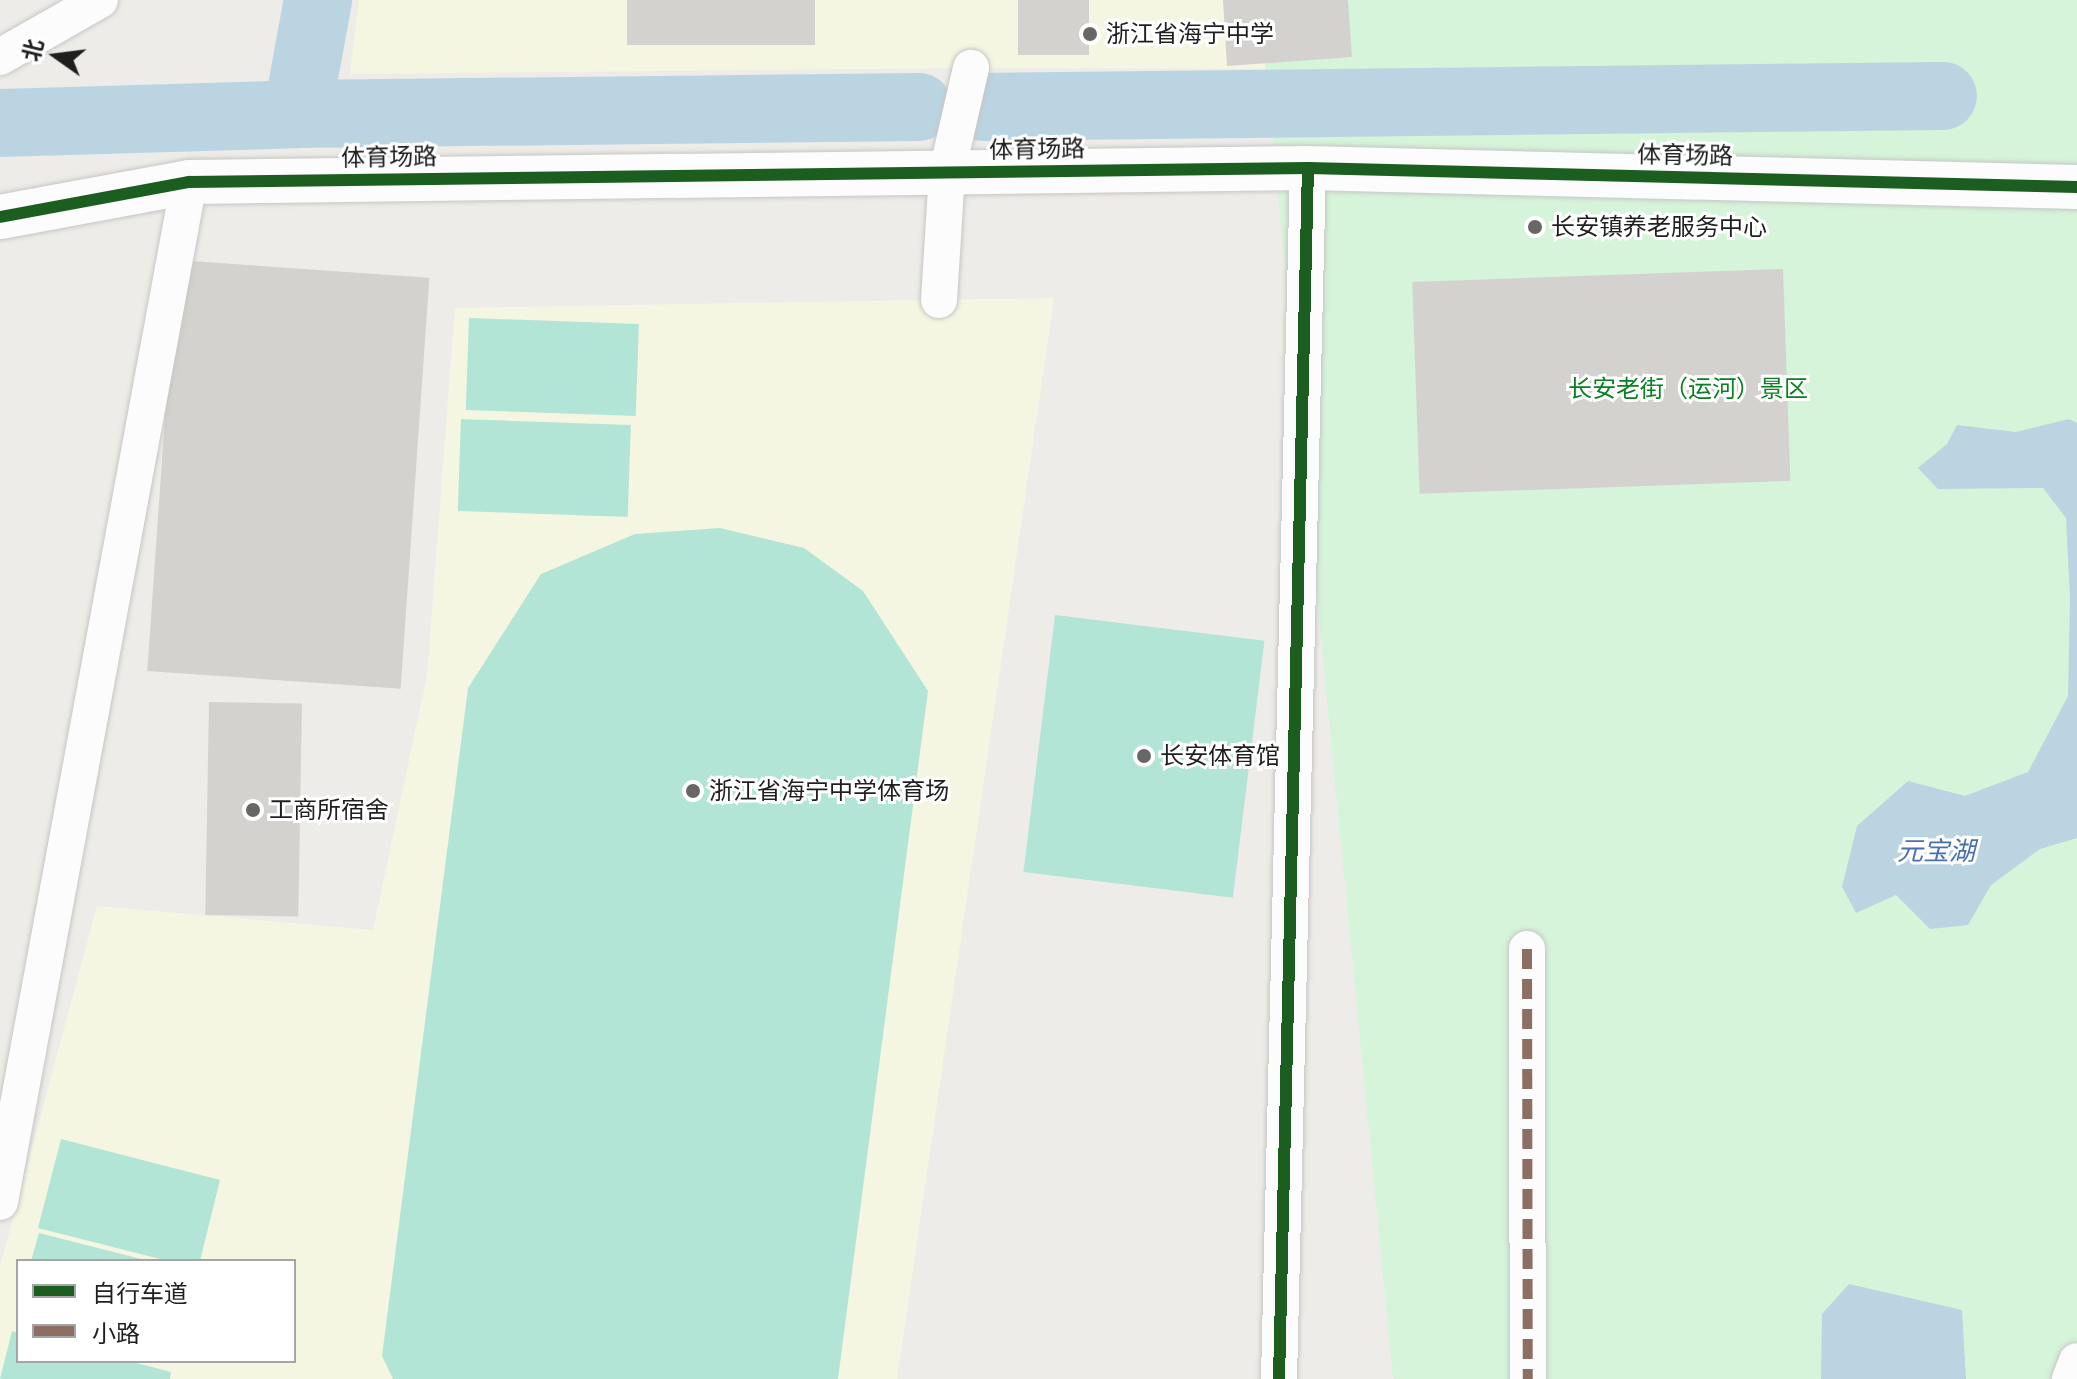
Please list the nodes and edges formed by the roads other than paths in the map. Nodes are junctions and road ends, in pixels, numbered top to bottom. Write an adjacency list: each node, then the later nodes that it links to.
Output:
1 (100, 0): 2 (street)
2 (0, 57)
3 (971, 68): 5 (street)
4 (1308, 168): 5 (street, 体育场路); 7 (street, 体育场路); 13 (street)
5 (947, 172): 6 (street, 体育场路); 9 (street)
6 (189, 182): 8 (street, 体育场路); 11 (street)
7 (2077, 187)
8 (0, 217)
9 (939, 300)
10 (1527, 949): 14 (street)
11 (0, 1202)
12 (2077, 1361): 15 (street)
13 (1279, 1379)
14 (1528, 1379)
15 (2070, 1379)

